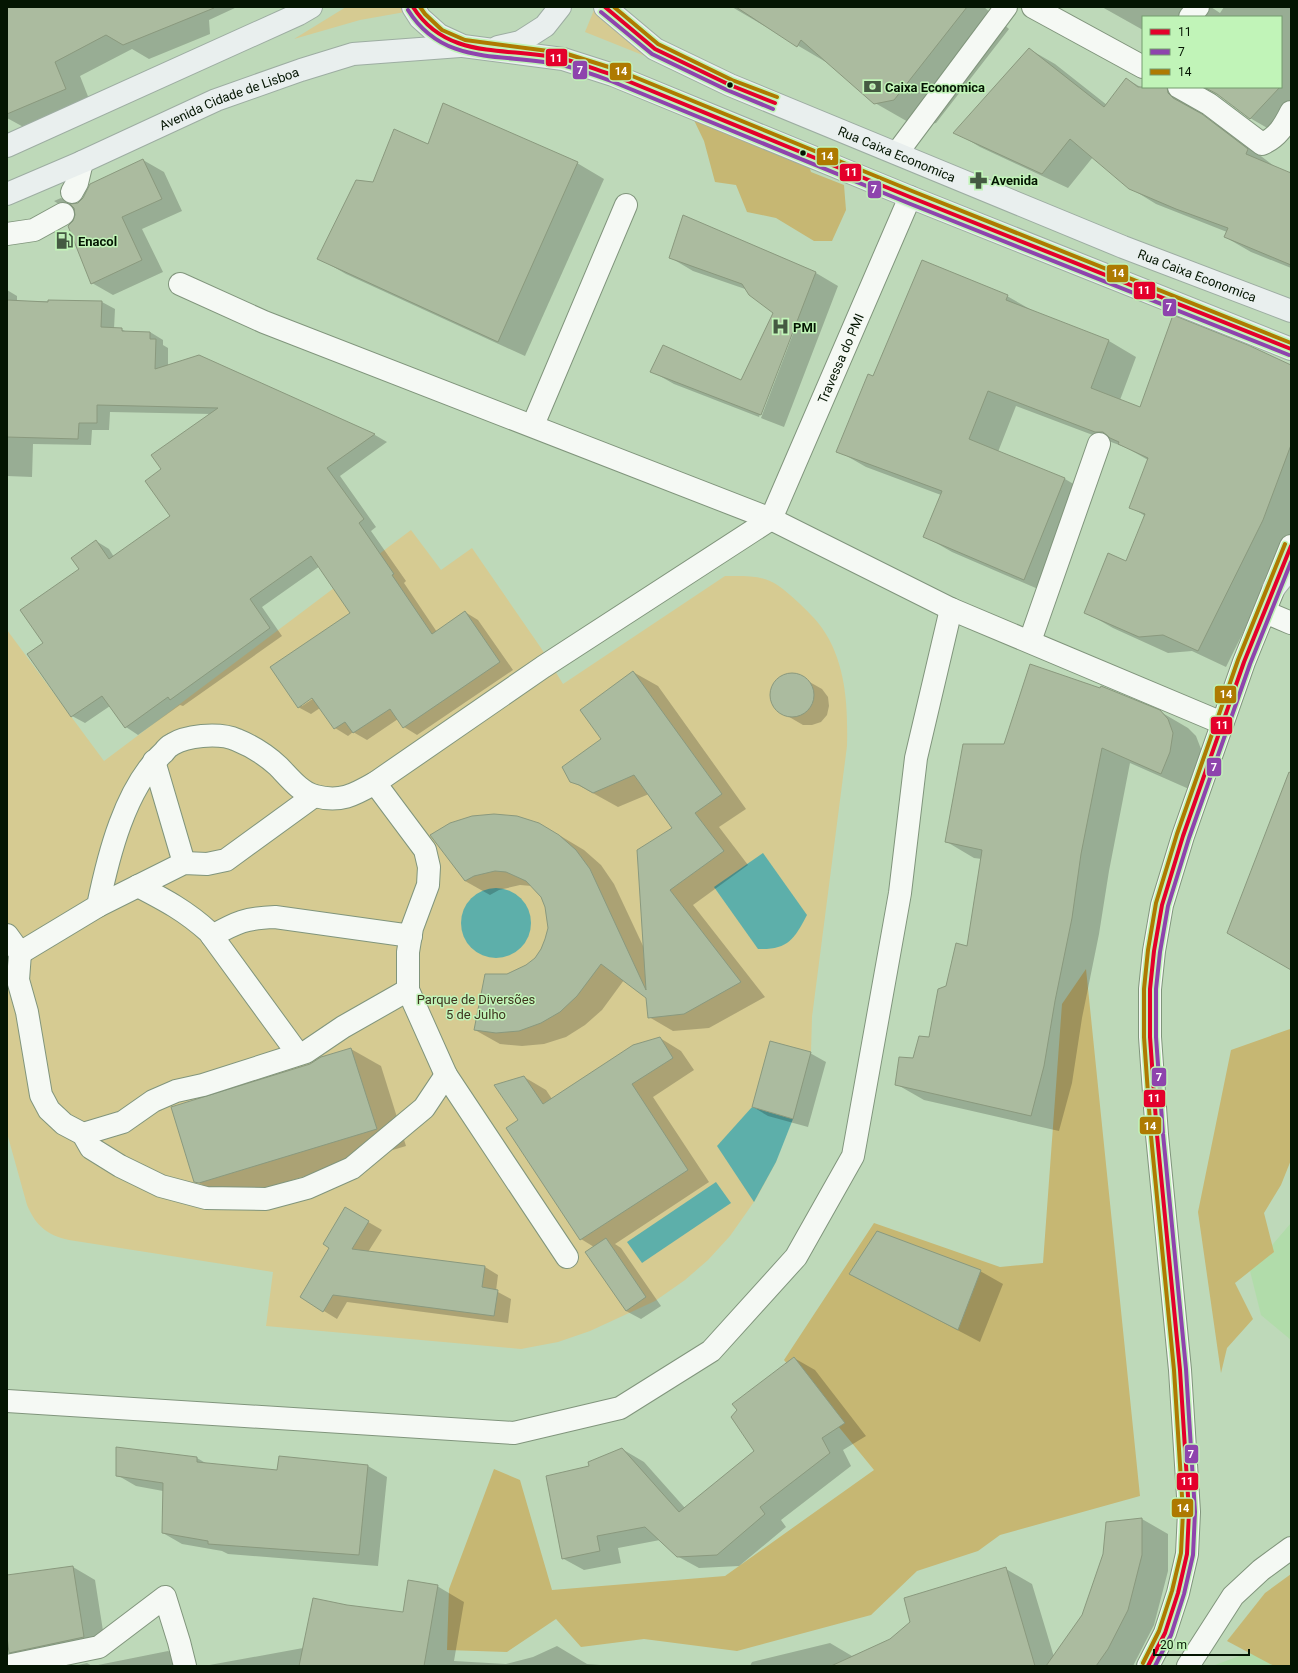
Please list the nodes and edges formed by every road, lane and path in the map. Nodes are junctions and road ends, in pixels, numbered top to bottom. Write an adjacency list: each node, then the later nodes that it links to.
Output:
1 (311, 7): 14 (main road)
2 (413, 7): 9 (main road)
3 (560, 7): 10 (main road)
4 (605, 7): 15 (main road, Rua Caixa Economica)
5 (1006, 7): 15 (street)
6 (1033, 7): 11 (street)
7 (1198, 7): 8 (street)
8 (1191, 16)
9 (463, 46): 10 (main road); 16 (main road, Avenida Cidade de Lisboa)
10 (492, 49): 19 (main road)
11 (1142, 66)
12 (1181, 88): 13 (street)
13 (1287, 120)
14 (7, 146)
15 (897, 153): 24 (main road, Rua Caixa Economica)
16 (82, 162): 17 (street); 18 (main road, Avenida Cidade de Lisboa)
17 (72, 192)
18 (7, 194)
19 (910, 197): 25 (main road); 28 (street, Travessa do PMI)
20 (626, 205): 26 (street)
21 (63, 214): 22 (street)
22 (7, 234)
23 (180, 284): 26 (street)
24 (1291, 311)
25 (1291, 350)
26 (533, 425): 28 (street)
27 (1099, 444): 35 (street)
28 (771, 519): 32 (street); 38 (street)
29 (1291, 546): 31 (street)
30 (1291, 567): 31 (main road)
31 (1274, 588): 33 (street)
32 (950, 609): 35 (street); 54 (street)
33 (1265, 612): 34 (street); 36 (street)
34 (1291, 623)
35 (1030, 641): 36 (street)
36 (1222, 723): 58 (street)
37 (154, 761): 39 (street); 40 (street); 42 (street)
38 (375, 783): 39 (street); 45 (street)
39 (314, 796): 40 (street)
40 (184, 863): 41 (street)
41 (138, 886): 42 (street); 44 (street)
42 (98, 906): 46 (street)
43 (7, 935): 46 (street)
44 (212, 936): 45 (street); 48 (street)
45 (411, 936): 47 (street)
46 (20, 953): 50 (street)
47 (408, 990): 48 (street); 49 (street)
48 (298, 1054): 50 (street)
49 (446, 1075): 50 (street); 51 (street)
50 (83, 1134)
51 (567, 1257)
52 (7, 1387): 54 (street)
53 (7, 1401): 54 (street)
54 (32, 1403)
55 (1291, 1548): 59 (street)
56 (7, 1666): 57 (street)
57 (184, 1666)
58 (1148, 1666)
59 (1188, 1666)

